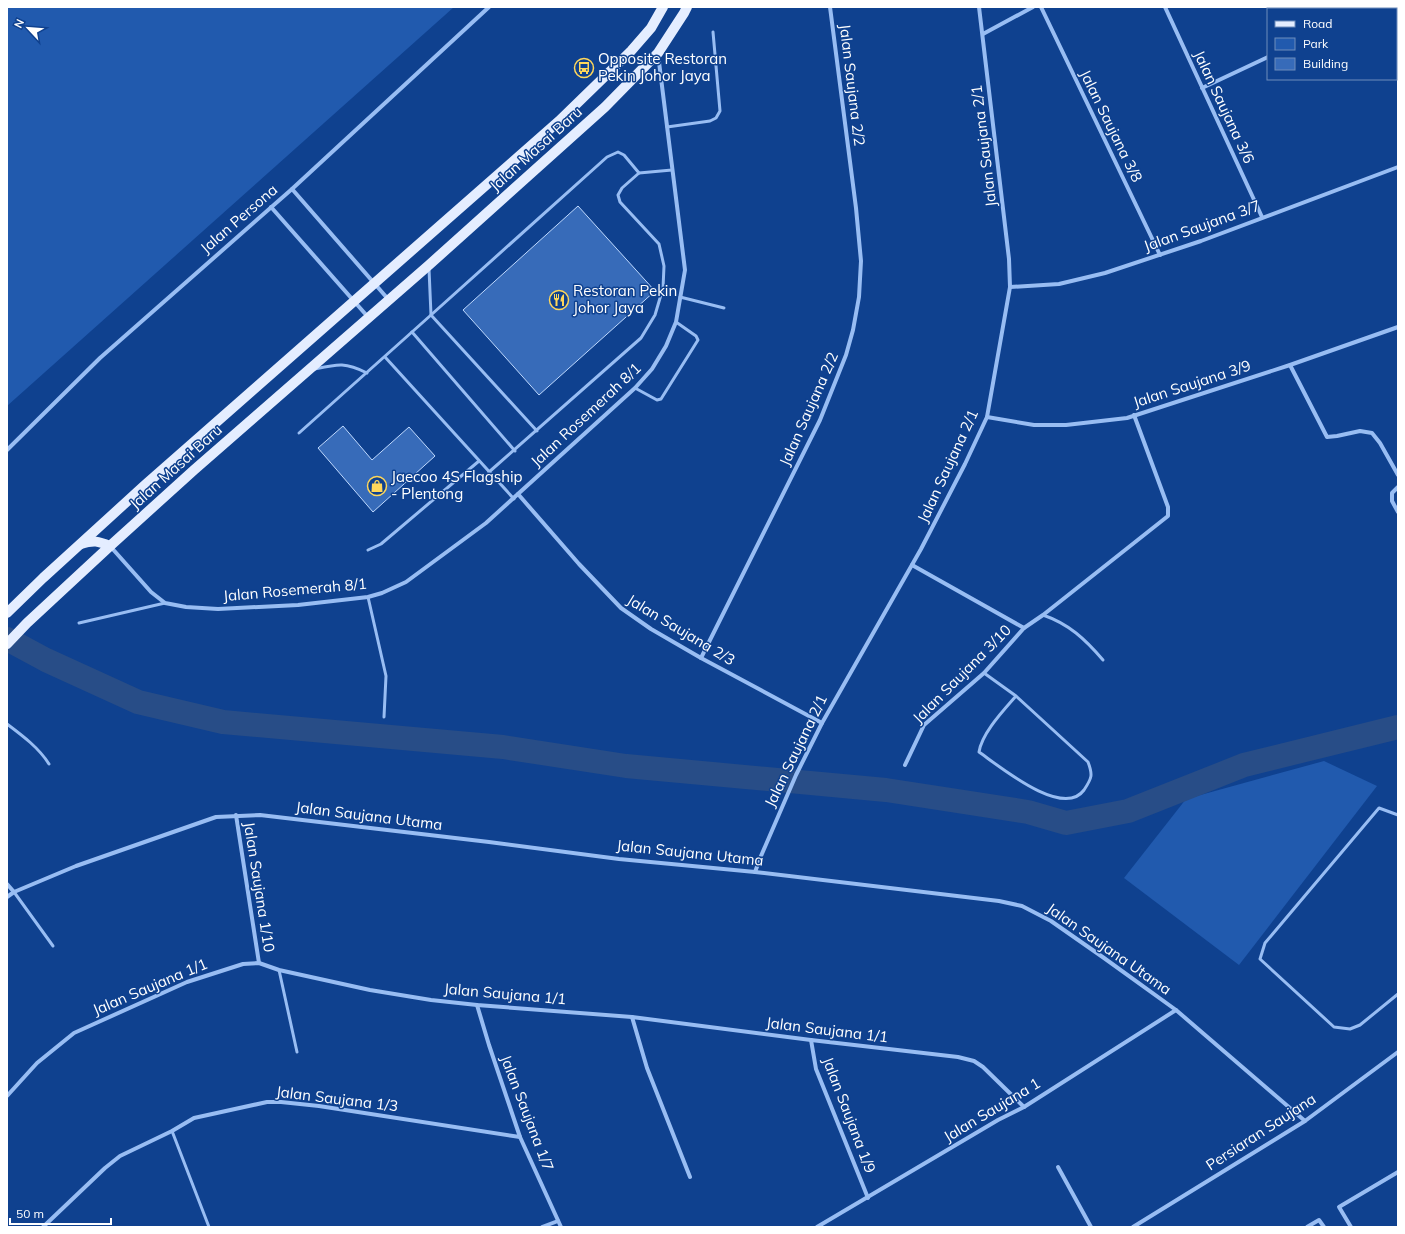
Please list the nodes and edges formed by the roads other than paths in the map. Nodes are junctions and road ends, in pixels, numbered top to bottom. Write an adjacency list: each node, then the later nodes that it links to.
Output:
1 (489, 7): 18 (street, Jalan Persona)
2 (663, 7): 23 (main road, Jalan Masai Baru)
3 (687, 7): 11 (main road, Jalan Masai Baru)
4 (830, 7): 63 (street, Jalan Saujana 2/2)
5 (979, 7): 10 (street, Jalan Saujana 2/1)
6 (1033, 7): 10 (street)
7 (1041, 7): 21 (street, Jalan Saujana 3/8)
8 (1165, 7): 13 (street, Jalan Saujana 3/6)
9 (713, 32): 14 (lane)
10 (983, 34): 24 (street, Jalan Saujana 2/1)
11 (658, 53): 14 (street, Jalan Rosemerah 8/1); 22 (main road, Jalan Masai Baru)
12 (1267, 57): 13 (street)
13 (1202, 88): 20 (street, Jalan Saujana 3/6)
14 (666, 126): 16 (street, Jalan Rosemerah 8/1)
15 (1398, 166): 20 (street, Jalan Saujana 3/7)
16 (672, 170): 17 (lane); 25 (street, Jalan Rosemerah 8/1)
17 (639, 173): 29 (lane); 41 (lane)
18 (292, 189): 19 (street, Jalan Persona); 23 (street)
19 (271, 207): 27 (street); 43 (street, Jalan Persona)
20 (1262, 217): 21 (street, Jalan Saujana 3/7)
21 (1160, 255): 24 (street, Jalan Saujana 3/7)
22 (429, 265): 26 (main road, Jalan Masai Baru); 29 (lane)
23 (375, 284): 26 (street); 27 (main road, Jalan Masai Baru)
24 (1010, 287): 40 (street, Jalan Saujana 2/1)
25 (680, 297): 28 (lane); 31 (street, Jalan Rosemerah 8/1)
26 (388, 300): 30 (main road, Jalan Masai Baru)
27 (354, 301): 30 (street); 52 (main road, Jalan Masai Baru)
28 (724, 308)
29 (431, 315): 33 (lane); 41 (lane)
30 (368, 317): 36 (main road, Jalan Masai Baru)
31 (676, 322): 38 (street, Jalan Rosemerah 8/1); 38 (lane)
32 (1398, 327): 35 (street, Jalan Saujana 3/9)
33 (412, 332): 34 (lane); 44 (lane)
34 (385, 357): 37 (lane); 45 (lane)
35 (1290, 365): 39 (street, Jalan Saujana 3/9); 47 (street)
36 (307, 370): 37 (lane); 53 (main road, Jalan Masai Baru)
37 (367, 373): 42 (lane)
38 (634, 388): 49 (street, Jalan Rosemerah 8/1)
39 (1134, 415): 40 (street, Jalan Saujana 3/9); 59 (street)
40 (987, 417): 55 (street, Jalan Saujana 2/1)
41 (537, 431): 44 (lane)
42 (298, 434)
43 (7, 450)
44 (515, 451): 46 (lane)
45 (479, 461): 46 (lane); 54 (lane)
46 (489, 472): 50 (lane)
47 (1398, 475)
48 (1398, 486): 51 (street)
49 (518, 494): 50 (street, Jalan Rosemerah 8/1); 63 (street, Jalan Saujana 2/3)
50 (514, 499): 56 (street, Jalan Rosemerah 8/1)
51 (1398, 512)
52 (79, 544): 53 (main road); 58 (main road, Jalan Masai Baru)
53 (110, 546): 57 (street, Jalan Rosemerah 8/1); 62 (main road, Jalan Masai Baru)
54 (368, 550)
55 (912, 565): 61 (street, Jalan Saujana 3/10); 68 (street, Jalan Saujana 2/1)
56 (368, 597): 57 (street, Jalan Rosemerah 8/1); 67 (lane)
57 (165, 603): 60 (lane)
58 (8, 612)
59 (1043, 615): 61 (street); 64 (lane)
60 (79, 623)
61 (1024, 628): 65 (street, Jalan Saujana 3/10)
62 (7, 644)
63 (701, 658): 68 (street, Jalan Saujana 2/3)
64 (1103, 660)
65 (984, 673): 66 (lane); 71 (street, Jalan Saujana 3/10)
66 (1016, 696): 66 (lane)
67 (384, 717)
68 (822, 723): 74 (street, Jalan Saujana 2/1)
69 (7, 724): 70 (lane)
70 (49, 764)
71 (904, 764)
72 (1398, 815): 81 (lane)
73 (236, 816): 74 (street, Jalan Saujana Utama); 76 (street, Jalan Saujana Utama); 79 (street, Jalan Saujana 1/10)
74 (755, 872): 83 (street, Jalan Saujana Utama)
75 (7, 884): 76 (street)
76 (14, 892): 77 (street, Jalan Saujana Utama); 78 (lane)
77 (7, 897)
78 (53, 946)
79 (259, 963): 80 (street, Jalan Saujana 1/1); 88 (street, Jalan Saujana 1/1)
80 (278, 970): 82 (street, Jalan Saujana 1/1); 86 (lane)
81 (1398, 994)
82 (477, 1005): 84 (street, Jalan Saujana 1/1); 92 (street, Jalan Saujana 1/7)
83 (1176, 1010): 89 (street, Jalan Saujana 1); 90 (street, Jalan Saujana Utama)
84 (632, 1017): 85 (street, Jalan Saujana 1/1); 95 (street)
85 (811, 1040): 89 (street, Jalan Saujana 1/1); 96 (street, Jalan Saujana 1/9)
86 (297, 1052)
87 (1398, 1052): 90 (street, Persiaran Saujana)
88 (7, 1096)
89 (1024, 1106): 96 (street, Jalan Saujana 1)
90 (1305, 1121): 104 (street, Persiaran Saujana)
91 (172, 1131): 92 (street, Jalan Saujana 1/3); 98 (street, Jalan Saujana 1/3); 99 (lane)
92 (520, 1137): 97 (street, Jalan Saujana 1/7)
93 (1058, 1167): 103 (street)
94 (1398, 1172): 107 (street)
95 (690, 1176)
96 (868, 1198): 102 (street, Jalan Saujana 1)
97 (558, 1221): 100 (street); 101 (street, Jalan Saujana 1/7)
98 (43, 1227)
99 (209, 1227)
100 (542, 1227)
101 (561, 1227)
102 (817, 1227)
103 (1091, 1227)
104 (1133, 1227)
105 (1307, 1227): 106 (street)
106 (1324, 1227)
107 (1351, 1227)

